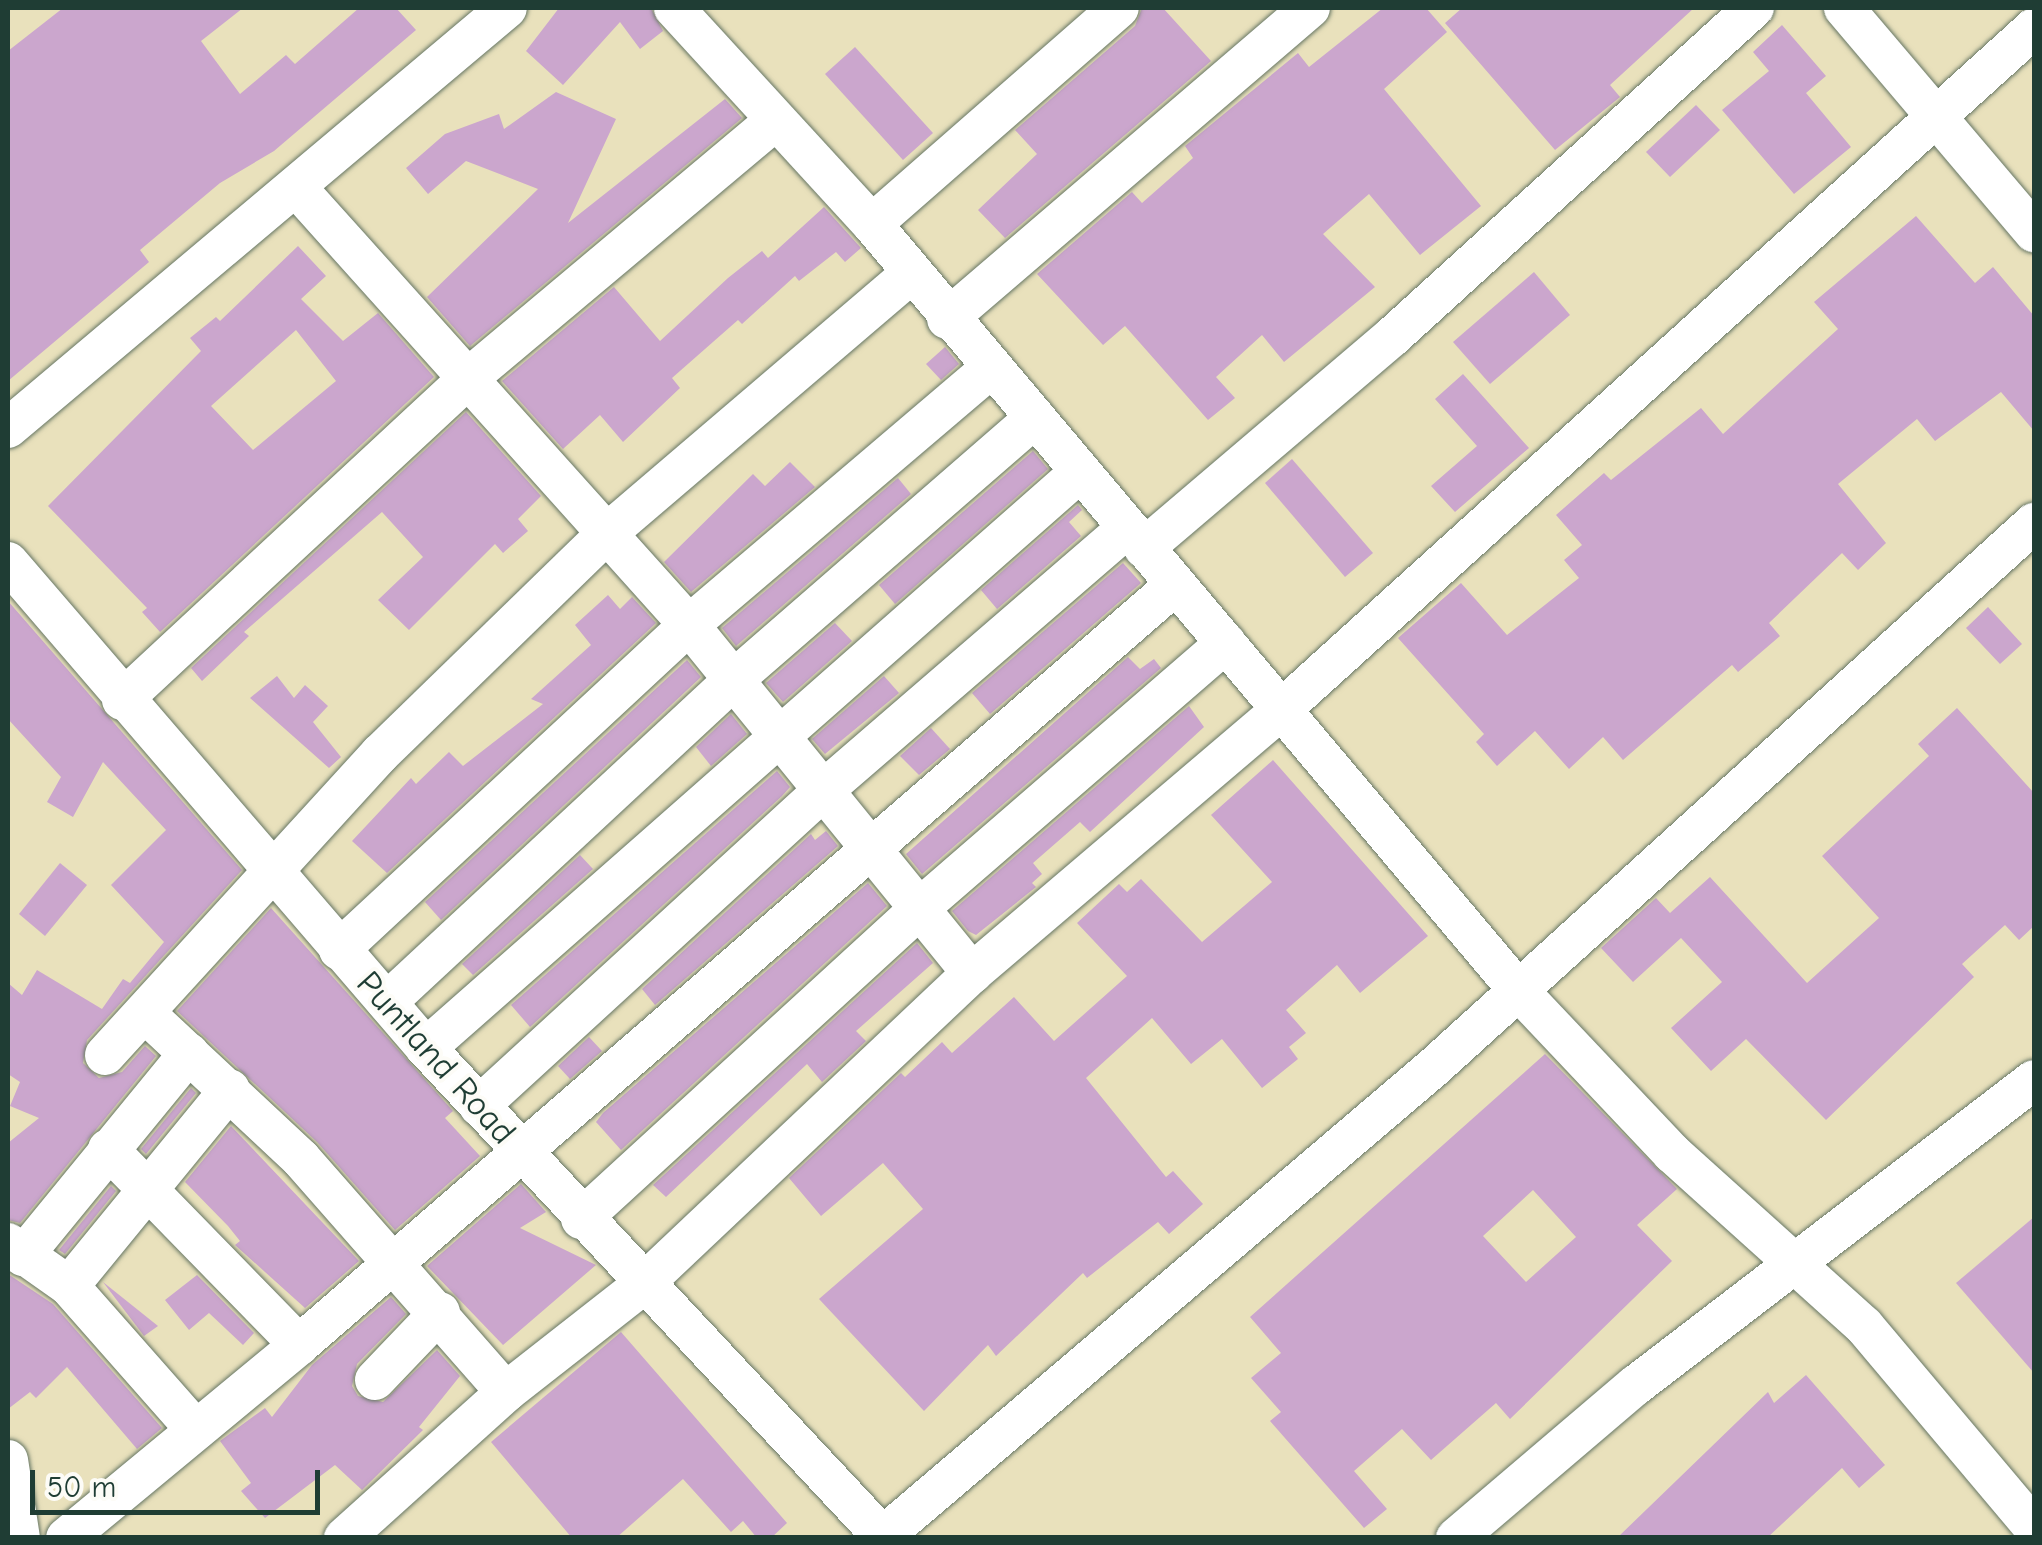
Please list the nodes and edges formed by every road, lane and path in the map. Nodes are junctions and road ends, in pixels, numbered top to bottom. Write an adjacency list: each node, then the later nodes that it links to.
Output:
1 (507, 8): 10 (street)
2 (674, 8): 9 (street)
3 (1119, 8): 11 (street)
4 (1310, 8): 14 (street)
5 (1754, 8): 22 (street)
6 (1844, 8): 8 (street)
7 (2034, 28): 8 (street)
8 (1934, 112): 12 (street); 29 (street)
9 (775, 121): 11 (street); 16 (street)
10 (296, 187): 16 (street); 18 (street)
11 (872, 224): 13 (street)
12 (2034, 232)
13 (908, 275): 14 (street); 21 (street)
14 (947, 319): 15 (street)
15 (990, 370): 17 (street); 25 (street)
16 (466, 380): 21 (street); 28 (street)
17 (1035, 418): 19 (street); 27 (street)
18 (8, 428)
19 (1080, 472): 22 (street); 30 (street)
20 (2034, 523): 37 (street)
21 (605, 535): 25 (street); 33 (street)
22 (1136, 538): 24 (street); 31 (street)
23 (8, 562): 28 (street, Puntland Road)
24 (1175, 585): 26 (street); 32 (street)
25 (688, 625): 27 (street); 35 (street)
26 (1226, 643): 29 (street); 34 (street)
27 (731, 682): 30 (street); 38 (street)
28 (122, 700): 33 (street, Puntland Road)
29 (1282, 710): 36 (street); 37 (street)
30 (778, 735): 31 (street); 40 (street)
31 (826, 788): 32 (street); 45 (street)
32 (873, 846): 34 (street); 47 (street)
33 (275, 874): 35 (street, Puntland Road); 39 (street)
34 (922, 906): 36 (street); 49 (street)
35 (338, 950): 38 (street, Puntland Road)
36 (972, 974): 54 (street)
37 (1516, 989): 52 (street); 62 (street)
38 (387, 1002): 40 (street, Puntland Road)
39 (145, 1013): 41 (street); 42 (street)
40 (426, 1048): 45 (street, Puntland Road)
41 (189, 1053): 44 (street); 46 (street)
42 (105, 1055)
43 (2034, 1080): 52 (street)
44 (230, 1089): 48 (street); 51 (street)
45 (478, 1106): 47 (street, Puntland Road)
46 (108, 1149): 48 (street); 50 (street)
47 (521, 1153): 49 (street, Puntland Road); 51 (street)
48 (151, 1190): 53 (street); 56 (street)
49 (581, 1219): 54 (street, Puntland Road)
50 (15, 1250): 53 (street)
51 (394, 1261): 55 (street); 56 (street)
52 (1790, 1264): 61 (street); 66 (street)
53 (69, 1286): 59 (street)
54 (641, 1286): 58 (street); 62 (street, Puntland Road)
55 (440, 1312): 57 (street); 58 (street)
56 (299, 1345): 59 (street)
57 (375, 1380)
58 (506, 1392): 65 (street)
59 (196, 1430): 64 (street)
60 (8, 1460): 63 (street)
61 (2025, 1524)
62 (882, 1537)
63 (20, 1538)
64 (66, 1538)
65 (344, 1538)
66 (1456, 1538)

